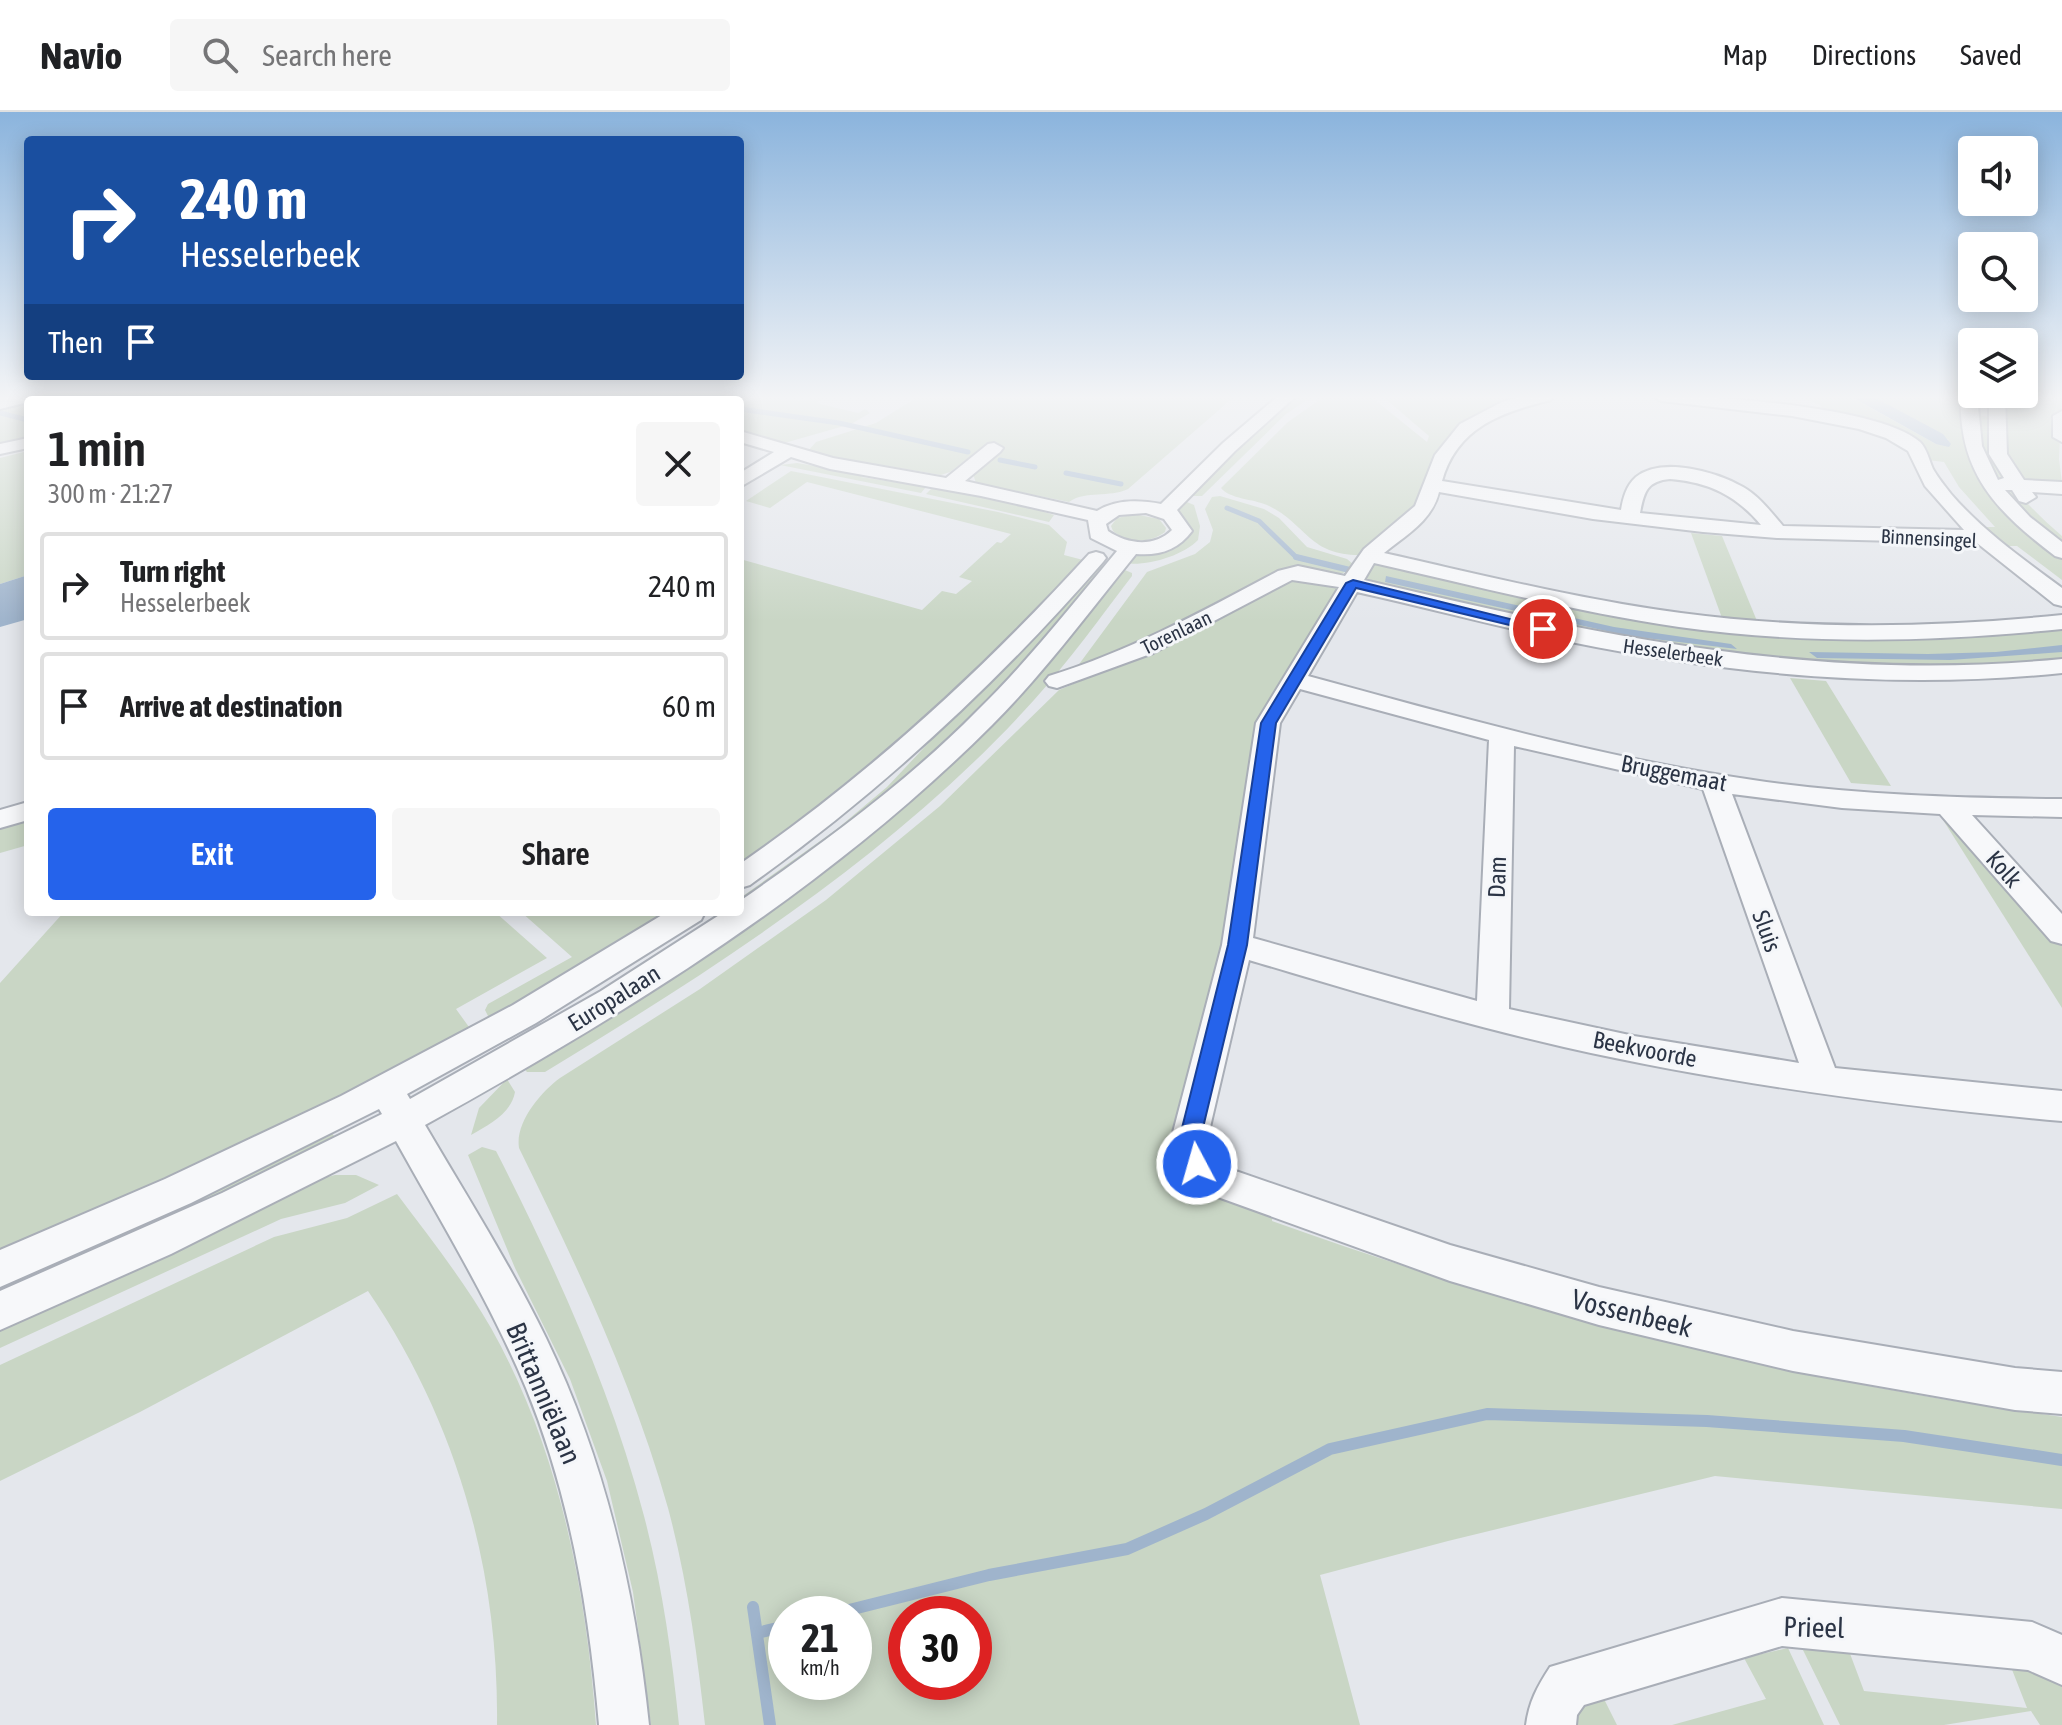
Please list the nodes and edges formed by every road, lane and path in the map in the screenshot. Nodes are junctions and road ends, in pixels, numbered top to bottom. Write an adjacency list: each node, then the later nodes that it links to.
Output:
1 (873, 471): 10 (street)
2 (966, 471): 10 (street)
3 (1192, 471): 14 (street)
4 (1201, 471): 14 (street)
5 (1438, 471): 11 (street)
6 (1925, 471): 19 (street)
7 (1983, 471): 9 (street)
8 (2009, 471): 12 (street)
9 (1989, 482): 12 (street); 21 (street)
10 (950, 484): 15 (street)
11 (1431, 485): 16 (street, Binnensingel); 22 (street)
12 (2017, 485): 13 (street); 17 (street)
13 (2062, 488)
14 (1154, 510): 15 (street); 20 (street)
15 (1099, 517): 20 (street)
16 (1629, 517): 18 (street, Binnensingel); 18 (street)
17 (2062, 531)
18 (1777, 532): 19 (street, Binnensingel)
19 (1982, 537): 24 (street, Binnensingel)
20 (1121, 545): 35 (street); 36 (street, Europalaan)
21 (2062, 552)
22 (1363, 567): 23 (street, Hesselerbeek); 25 (street, Hesselerbeek); 26 (street, Hesselerbeek); 27 (street)
23 (1291, 572): 28 (street, Torenlaan)
24 (2062, 599)
25 (2062, 622)
26 (2062, 666)
27 (1294, 680): 29 (street, Bruggemaat); 40 (street)
28 (1057, 681)
29 (1502, 736): 30 (street, Bruggemaat); 41 (street, Dam)
30 (1714, 782): 31 (street, Bruggemaat); 42 (street, Sluis)
31 (1946, 804): 32 (street, Bruggemaat); 39 (street, Kolk)
32 (2062, 808)
33 (24, 812): 34 (street)
34 (0, 819)
35 (744, 875)
36 (744, 912)
37 (683, 916): 43 (street, Europalaan)
38 (738, 916): 43 (street, Europalaan)
39 (2062, 933)
40 (1237, 945): 41 (street, Beekvoorde); 47 (street, Vossenbeek)
41 (1493, 1018): 42 (street, Beekvoorde)
42 (1822, 1080): 44 (street, Beekvoorde)
43 (394, 1104): 45 (street, Europalaan); 46 (street, Europalaan); 49 (street, Brittanniëlaan)
44 (2062, 1106)
45 (0, 1269)
46 (0, 1311)
47 (2062, 1393)
48 (2062, 1661): 50 (street, Prieel)
49 (624, 1725)
50 (1551, 1725)

